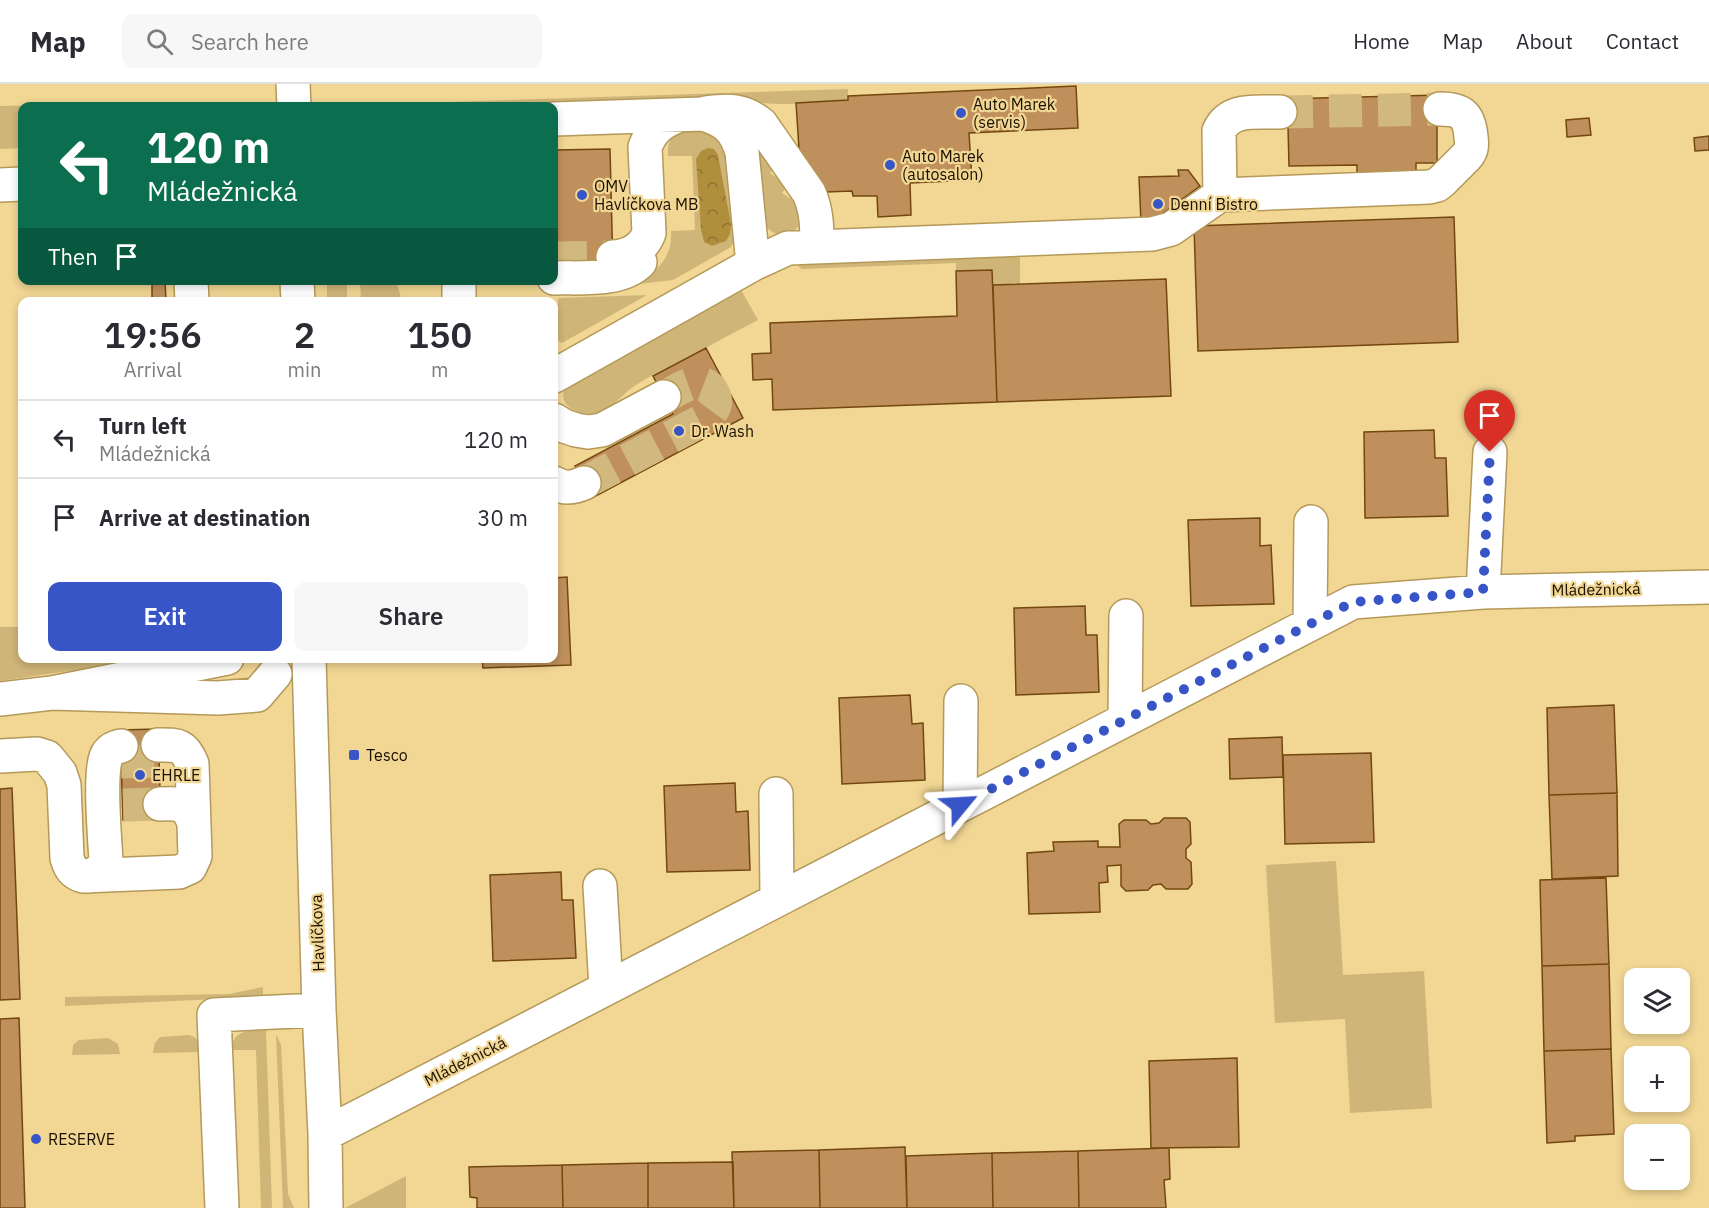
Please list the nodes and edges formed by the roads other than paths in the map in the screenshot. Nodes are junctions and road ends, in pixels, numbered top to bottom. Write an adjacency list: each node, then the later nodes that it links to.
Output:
1 (293, 84): 2 (street)
2 (294, 102)
3 (1440, 109): 9 (street)
4 (1280, 112): 9 (street)
5 (692, 114): 6 (street); 10 (street); 11 (street); 13 (street)
6 (558, 119)
7 (18, 184): 8 (street)
8 (0, 185)
9 (1220, 195): 11 (street)
10 (649, 233): 12 (street); 14 (street)
11 (817, 247): 13 (street)
12 (613, 257)
13 (753, 264): 15 (street)
14 (558, 278)
15 (558, 374)
16 (664, 397): 17 (street)
17 (558, 422)
18 (1490, 452): 21 (street)
19 (1311, 522): 23 (street)
20 (1709, 587): 21 (street, Mládežnická)
21 (1483, 592): 23 (street, Mládežnická)
22 (1126, 616): 30 (street)
23 (1310, 624): 30 (street, Mládežnická)
24 (202, 663): 27 (street)
25 (266, 666): 26 (street); 27 (street)
26 (310, 666): 40 (street, Havlíčkova)
27 (52, 693): 28 (street)
28 (0, 699)
29 (961, 701): 35 (street)
30 (1125, 719): 35 (street, Mládežnická)
31 (0, 756): 36 (street)
32 (114, 789): 36 (street)
33 (776, 794): 38 (street)
34 (193, 803): 34 (street); 36 (street)
35 (960, 805): 38 (street, Mládežnická)
36 (89, 876)
37 (600, 886): 39 (street)
38 (777, 900): 39 (street, Mládežnická)
39 (606, 988): 41 (street, Mládežnická)
40 (319, 1010): 41 (street, Havlíčkova); 42 (street)
41 (325, 1134): 43 (street, Havlíčkova)
42 (222, 1208)
43 (326, 1208)

